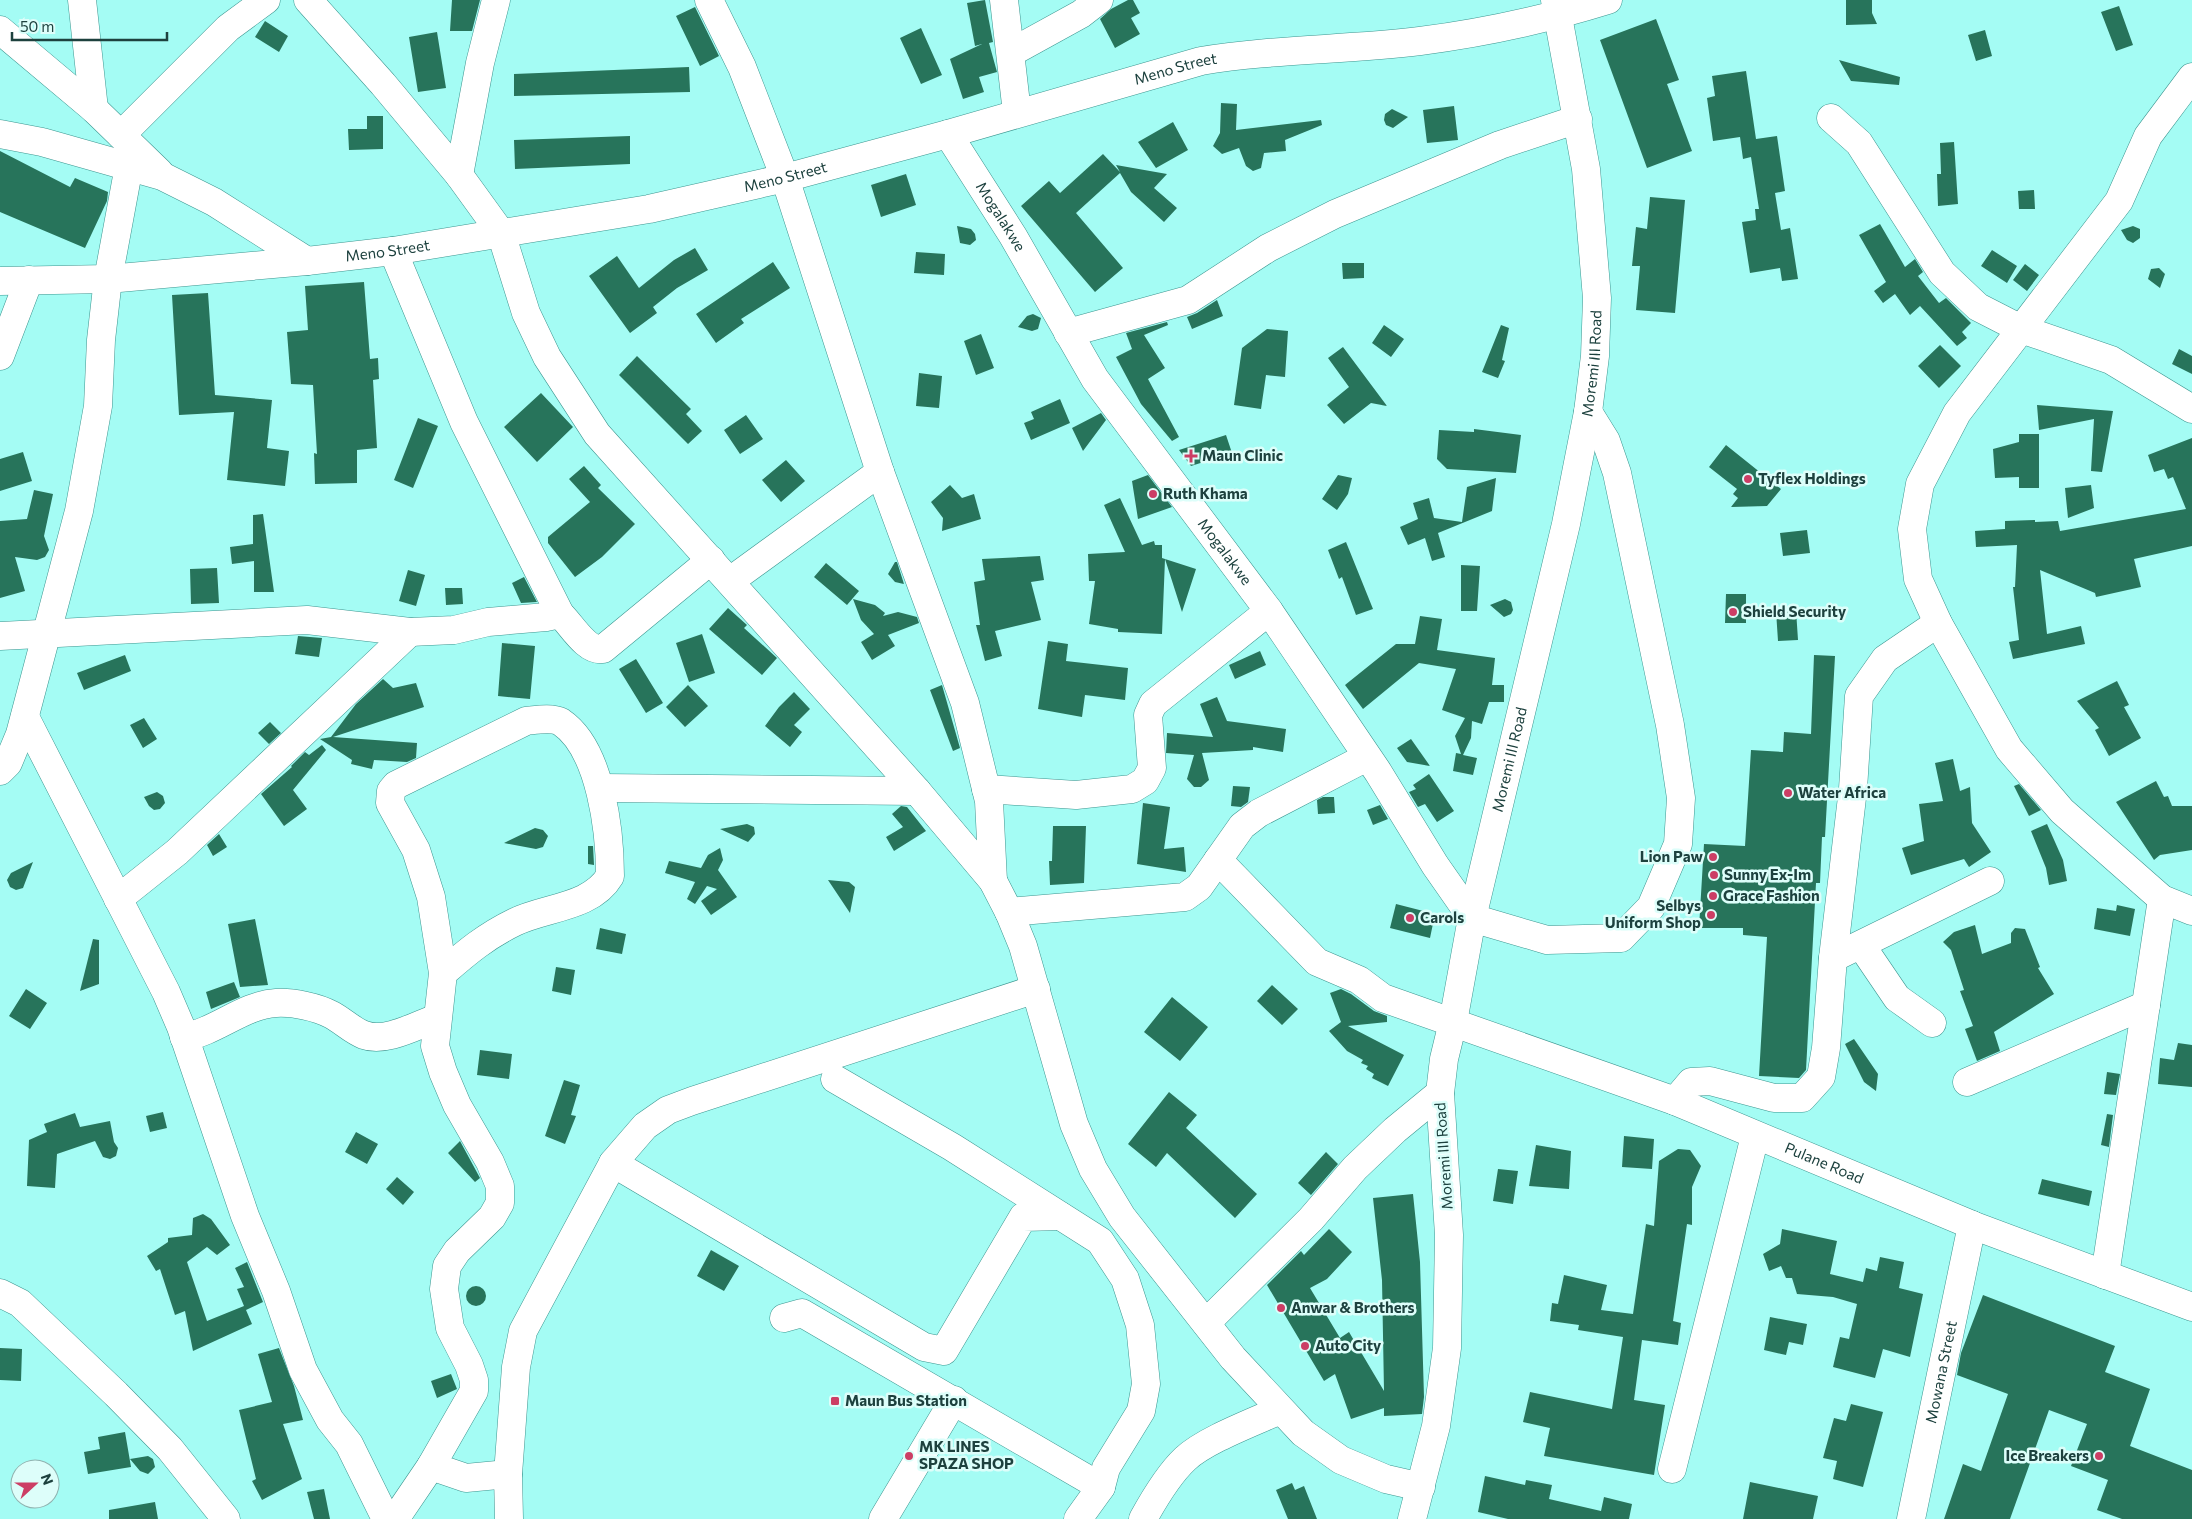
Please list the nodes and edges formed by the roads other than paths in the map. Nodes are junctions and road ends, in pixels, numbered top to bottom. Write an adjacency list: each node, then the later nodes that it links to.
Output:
1 (82, 0): 13 (street)
2 (266, 0): 19 (street)
3 (496, 0): 21 (street)
4 (709, 0): 23 (street)
5 (1004, 0): 11 (street)
6 (1099, 0): 11 (street)
7 (1608, 0): 9 (street, Meno Street)
8 (311, 1): 21 (street)
9 (1557, 8): 14 (street, Meno Street); 16 (street, Moremi III Road)
10 (0, 30): 13 (street)
11 (1012, 52): 14 (street)
12 (2192, 77): 30 (street)
13 (94, 109): 19 (street)
14 (1017, 113): 18 (street, Meno Street)
15 (1831, 118): 30 (street)
16 (1578, 119): 31 (street); 34 (street, Moremi III Road)
17 (0, 134): 20 (street)
18 (948, 134): 23 (street, Meno Street); 31 (street, Mogalakwe)
19 (121, 135): 22 (street)
20 (129, 166): 22 (street); 27 (street)
21 (459, 175): 24 (street)
22 (162, 176): 26 (street)
23 (785, 178): 24 (street, Meno Street); 35 (street)
24 (501, 232): 25 (street, Meno Street); 36 (street)
25 (393, 251): 26 (street, Meno Street); 39 (street)
26 (307, 262): 27 (street, Meno Street)
27 (108, 279): 28 (street, Meno Street); 42 (street)
28 (29, 280): 29 (street, Meno Street); 32 (street)
29 (0, 281)
30 (2021, 329): 33 (street); 40 (street)
31 (1068, 333): 38 (street, Mogalakwe)
32 (0, 356)
33 (2192, 409)
34 (1588, 412): 57 (street, Moremi III Road); 57 (street)
35 (880, 472): 37 (street); 48 (street)
36 (711, 560): 37 (street); 39 (street)
37 (730, 581): 49 (street)
38 (1269, 611): 45 (street, Mogalakwe); 48 (street)
39 (560, 614): 41 (street)
40 (1938, 623): 54 (street); 59 (street)
41 (410, 632): 42 (street); 53 (street)
42 (48, 633): 43 (street); 44 (street)
43 (0, 636)
44 (25, 717): 46 (street); 53 (street)
45 (1367, 757): 50 (street); 57 (street, Mogalakwe)
46 (0, 771)
47 (600, 788): 49 (street); 60 (street); 60 (street)
48 (986, 789): 51 (street)
49 (917, 791): 51 (street)
50 (1218, 860): 56 (street); 64 (street, Pulane Road)
51 (993, 880): 56 (street)
52 (1990, 881): 58 (street)
53 (118, 899): 66 (street)
54 (2162, 899): 55 (street); 62 (street)
55 (2192, 911)
56 (1009, 912): 61 (street)
57 (1472, 918): 64 (street, Moremi III Road)
58 (1861, 945): 59 (street); 65 (street)
59 (1833, 958): 70 (street)
60 (443, 973): 63 (street)
61 (1036, 989): 72 (street); 79 (street)
62 (2146, 1005): 68 (street); 75 (street)
63 (437, 1018): 66 (street); 82 (street)
64 (1454, 1022): 69 (street, Moremi III Road); 70 (street, Pulane Road)
65 (1932, 1023)
66 (184, 1037): 88 (street)
67 (834, 1080): 73 (street)
68 (1967, 1082)
69 (1440, 1094): 79 (street); 86 (street, Moremi III Road)
70 (1675, 1101): 71 (street, Pulane Road)
71 (1755, 1136): 74 (street, Pulane Road); 83 (street)
72 (613, 1162): 73 (street); 84 (street)
73 (1060, 1216): 85 (street)
74 (1972, 1225): 75 (street, Pulane Road); 95 (street, Mowana Street)
75 (2105, 1275): 77 (street, Pulane Road)
76 (0, 1293): 87 (street)
77 (2192, 1308)
78 (784, 1318): 80 (street)
79 (1206, 1323): 81 (street)
80 (954, 1400): 85 (street); 91 (street)
81 (1280, 1410): 86 (street); 93 (street)
82 (431, 1466): 84 (street); 89 (street)
83 (1672, 1469)
84 (508, 1474): 90 (street)
85 (1101, 1487): 92 (street)
86 (1421, 1487): 94 (street, Moremi III Road)
87 (226, 1519)
88 (386, 1519)
89 (395, 1519)
90 (509, 1519)
91 (883, 1519)
92 (1078, 1519)
93 (1143, 1519)
94 (1412, 1519)
95 (1910, 1519)

